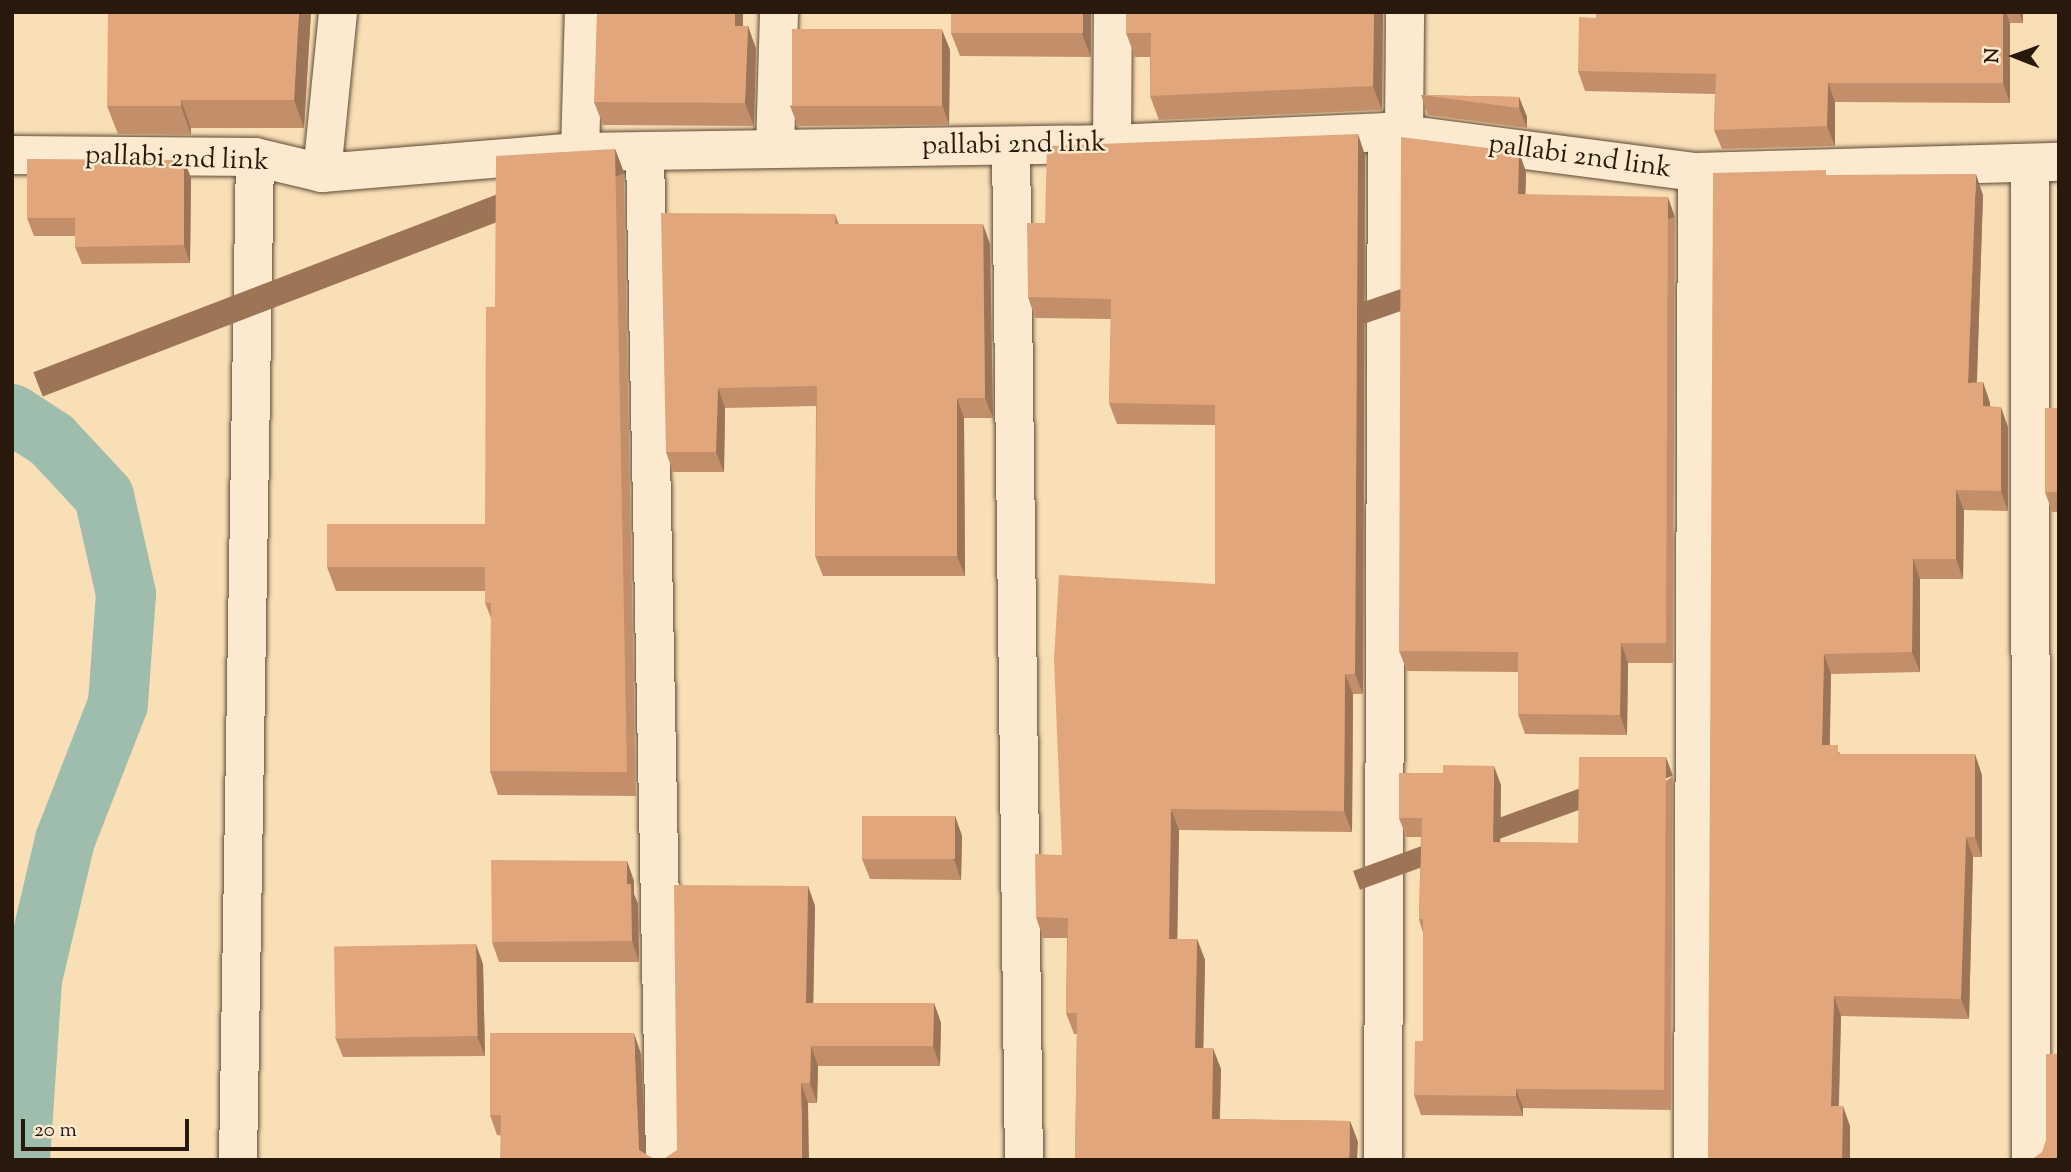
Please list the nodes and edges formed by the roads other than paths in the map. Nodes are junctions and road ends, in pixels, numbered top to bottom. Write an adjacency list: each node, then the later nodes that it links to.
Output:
1 (338, 12): 16 (street)
2 (584, 12): 10 (street)
3 (779, 12): 9 (street)
4 (1113, 12): 7 (street)
5 (1405, 12): 6 (street)
6 (1396, 133): 7 (street, pallabi 2nd link); 15 (street, pallabi 2nd link); 20 (street)
7 (1112, 144): 8 (street, pallabi 2nd link)
8 (1011, 146): 9 (street, pallabi 2nd link); 19 (street)
9 (775, 148): 11 (street, pallabi 2nd link)
10 (580, 152): 11 (street, pallabi 2nd link); 16 (street, pallabi 2nd link)
11 (645, 154): 18 (street)
12 (12, 155): 13 (street, pallabi 2nd link)
13 (256, 157): 16 (street, pallabi 2nd link); 17 (street)
14 (2045, 162): 15 (street, pallabi 2nd link); 22 (street)
15 (1697, 172): 21 (street)
16 (323, 173)
17 (238, 1160)
18 (665, 1160)
19 (1024, 1160)
20 (1382, 1160)
21 (1693, 1160)
22 (2031, 1160)

